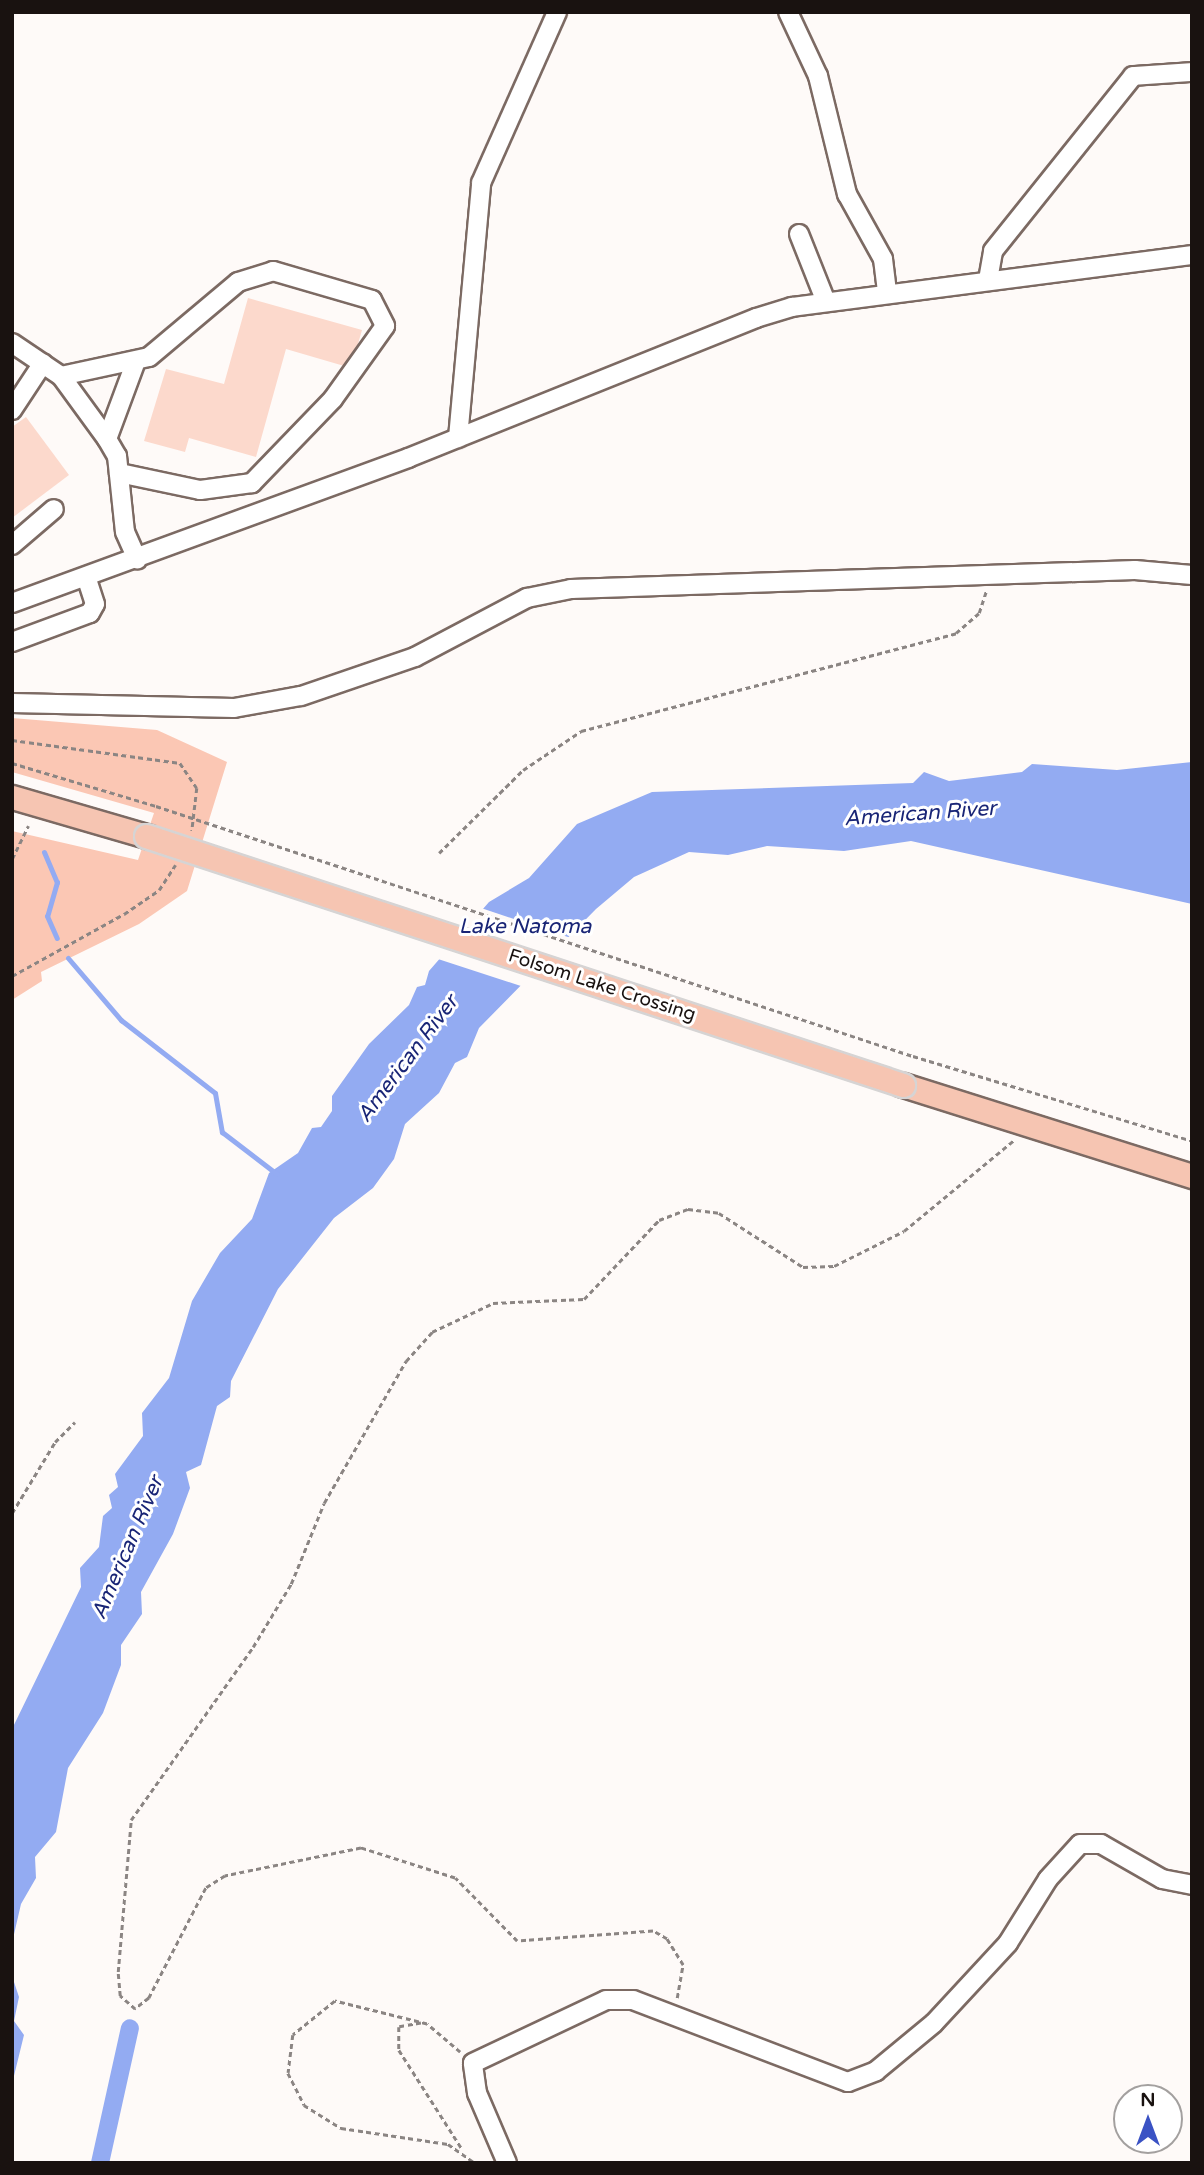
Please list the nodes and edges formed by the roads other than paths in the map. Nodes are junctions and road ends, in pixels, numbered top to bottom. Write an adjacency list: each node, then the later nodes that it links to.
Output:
1 (556, 12): 14 (street)
2 (788, 12): 7 (street)
3 (1192, 72): 6 (street)
4 (799, 234): 8 (street)
5 (1192, 254): 6 (street)
6 (988, 280): 7 (street)
7 (887, 294): 8 (street)
8 (826, 302): 14 (street)
9 (12, 342): 11 (street)
10 (136, 361): 12 (street); 15 (street); 16 (street)
11 (43, 363): 12 (street); 13 (street)
12 (61, 376): 15 (street)
13 (12, 410)
14 (458, 438): 19 (street)
15 (107, 439): 16 (street)
16 (119, 473): 19 (street)
17 (54, 509): 18 (street)
18 (12, 545)
19 (137, 559): 21 (street)
20 (1192, 575): 24 (street)
21 (86, 577): 22 (street); 23 (street)
22 (12, 603)
23 (12, 642)
24 (12, 702)
25 (12, 797): 26 (main road, Folsom Lake Crossing, bridge)
26 (1192, 1177)
27 (1192, 1885): 28 (street)
28 (507, 2163)

